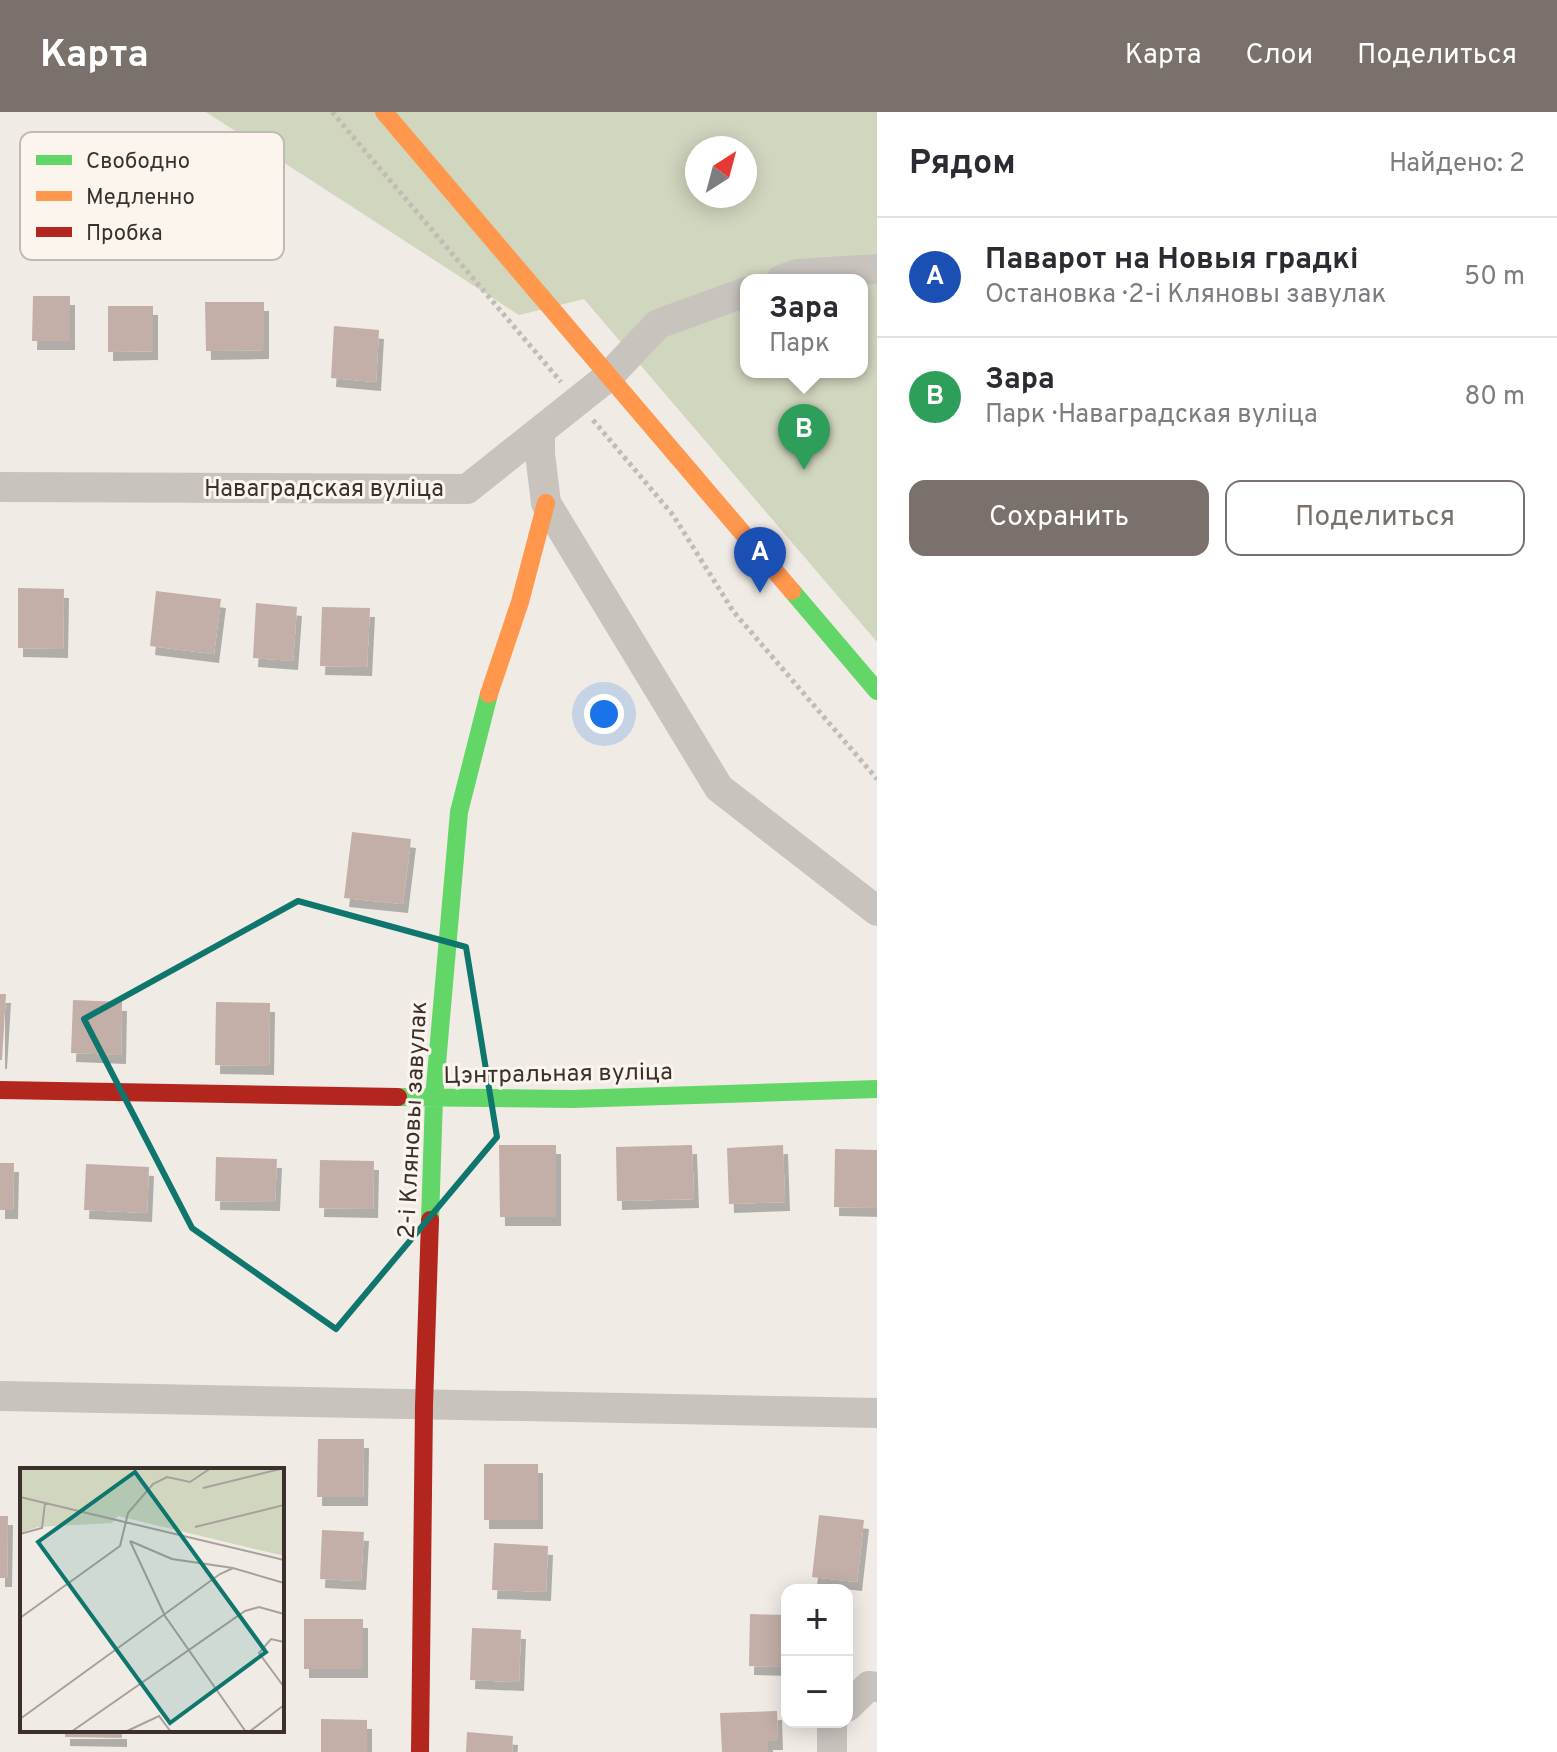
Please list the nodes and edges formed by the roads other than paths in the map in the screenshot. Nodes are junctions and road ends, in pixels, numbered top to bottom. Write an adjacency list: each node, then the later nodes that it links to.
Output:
1 (384, 112): 5 (street)
2 (877, 269): 3 (street)
3 (797, 274)
4 (740, 294): 5 (street, Наваградская вуліца)
5 (609, 376): 6 (street, Наваградская вуліца); 9 (street)
6 (540, 431): 7 (street, Наваградская вуліца); 8 (street)
7 (0, 487)
8 (546, 503): 10 (street); 13 (street, 2-і Кляновы завулак)
9 (877, 691)
10 (877, 911)
11 (877, 1089): 13 (street, Цэнтральная вуліца)
12 (0, 1090): 13 (street, Цэнтральная вуліца)
13 (434, 1098): 15 (street, 2-і Кляновы завулак)
14 (0, 1396): 15 (street)
15 (424, 1406): 16 (street); 20 (street, 2-і Кляновы завулак)
16 (877, 1413)
17 (877, 1687): 18 (street)
18 (853, 1701)
19 (832, 1728): 21 (street)
20 (420, 1752)
21 (832, 1752)

